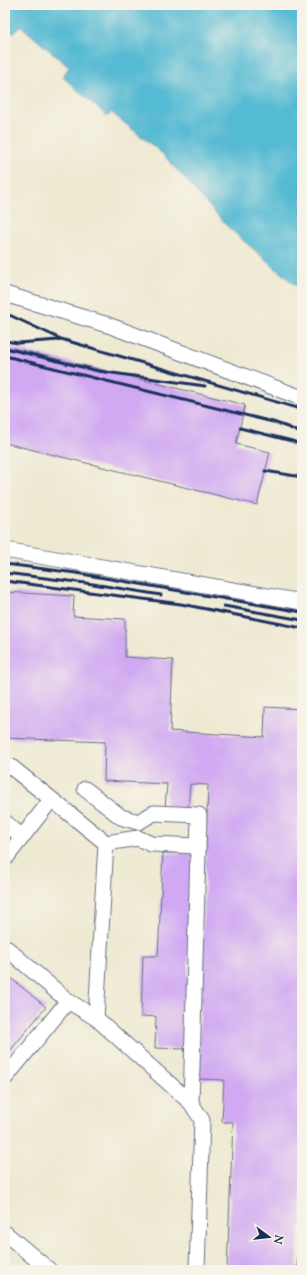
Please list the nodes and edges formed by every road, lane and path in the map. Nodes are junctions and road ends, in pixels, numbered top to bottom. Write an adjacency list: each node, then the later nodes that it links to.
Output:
1 (5, 294): 2 (street)
2 (302, 398)
3 (5, 550): 4 (street)
4 (302, 602)
5 (5, 767): 7 (street)
6 (85, 789): 9 (street)
7 (52, 800): 10 (street); 12 (street)
8 (5, 822): 10 (street)
9 (138, 822): 11 (street); 13 (street)
10 (22, 837): 14 (street)
11 (138, 838): 12 (street); 13 (street)
12 (106, 843): 17 (street)
13 (198, 846): 19 (street)
14 (5, 859)
15 (5, 947): 16 (street)
16 (68, 1001): 17 (street); 18 (street)
17 (96, 1018): 19 (street)
18 (5, 1078)
19 (191, 1103): 22 (street)
20 (5, 1233): 21 (street)
21 (43, 1268)
22 (197, 1270)

